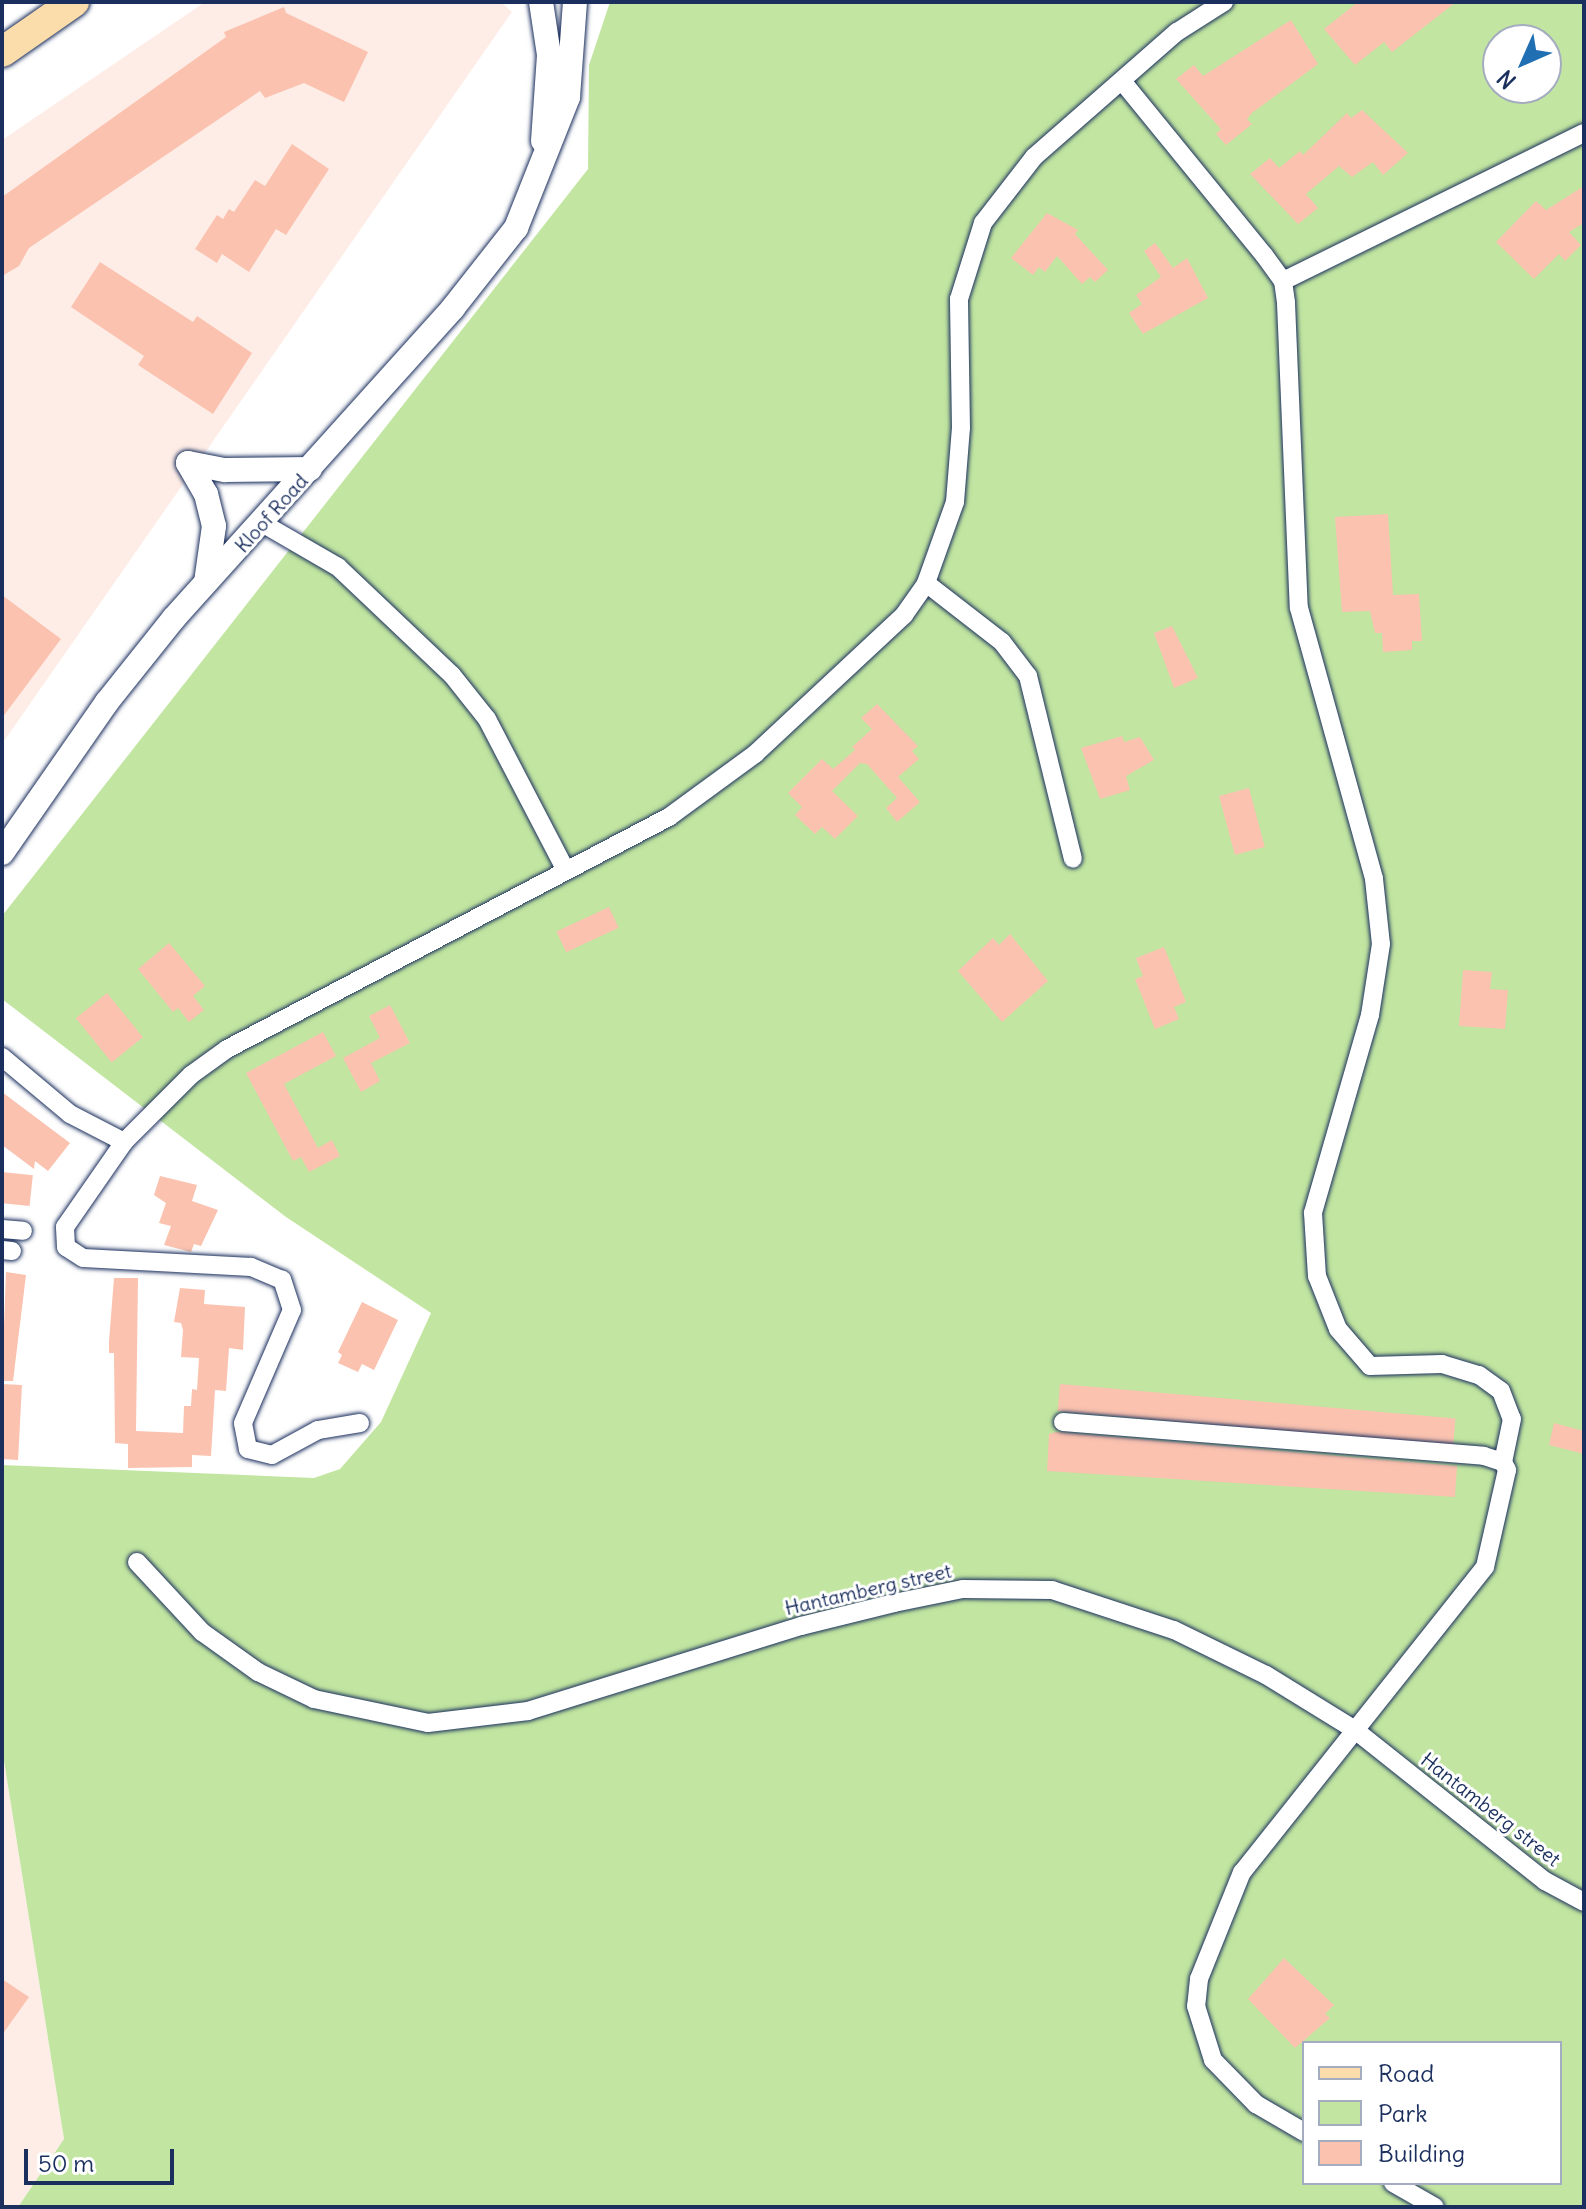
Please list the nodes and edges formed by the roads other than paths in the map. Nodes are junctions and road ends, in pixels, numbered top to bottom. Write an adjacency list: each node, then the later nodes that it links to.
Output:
1 (74, 2): 5 (main road)
2 (541, 2): 8 (street)
3 (1224, 2): 6 (street)
4 (577, 5): 8 (street, Kloof Road)
5 (2, 52)
6 (1122, 81): 9 (street); 12 (street)
7 (1584, 133): 9 (street)
8 (541, 175): 10 (street, Kloof Road)
9 (1283, 281): 23 (street)
10 (310, 469): 11 (street, Kloof Road); 13 (street)
11 (262, 523): 13 (street, Kloof Road); 16 (street)
12 (926, 583): 15 (street); 16 (street)
13 (206, 585): 14 (street, Kloof Road)
14 (2, 853)
15 (1073, 859)
16 (566, 871): 18 (street)
17 (2, 1057): 18 (street)
18 (124, 1142): 22 (street)
19 (2, 1229): 20 (street)
20 (23, 1231)
21 (1063, 1422): 23 (street)
22 (360, 1423)
23 (1503, 1462): 25 (street)
24 (137, 1562): 25 (street, Hantamberg street)
25 (1355, 1730): 26 (street, Hantamberg street); 27 (street)
26 (1584, 1902)
27 (1302, 2131)
28 (1396, 2185): 29 (street)
29 (1435, 2207)

